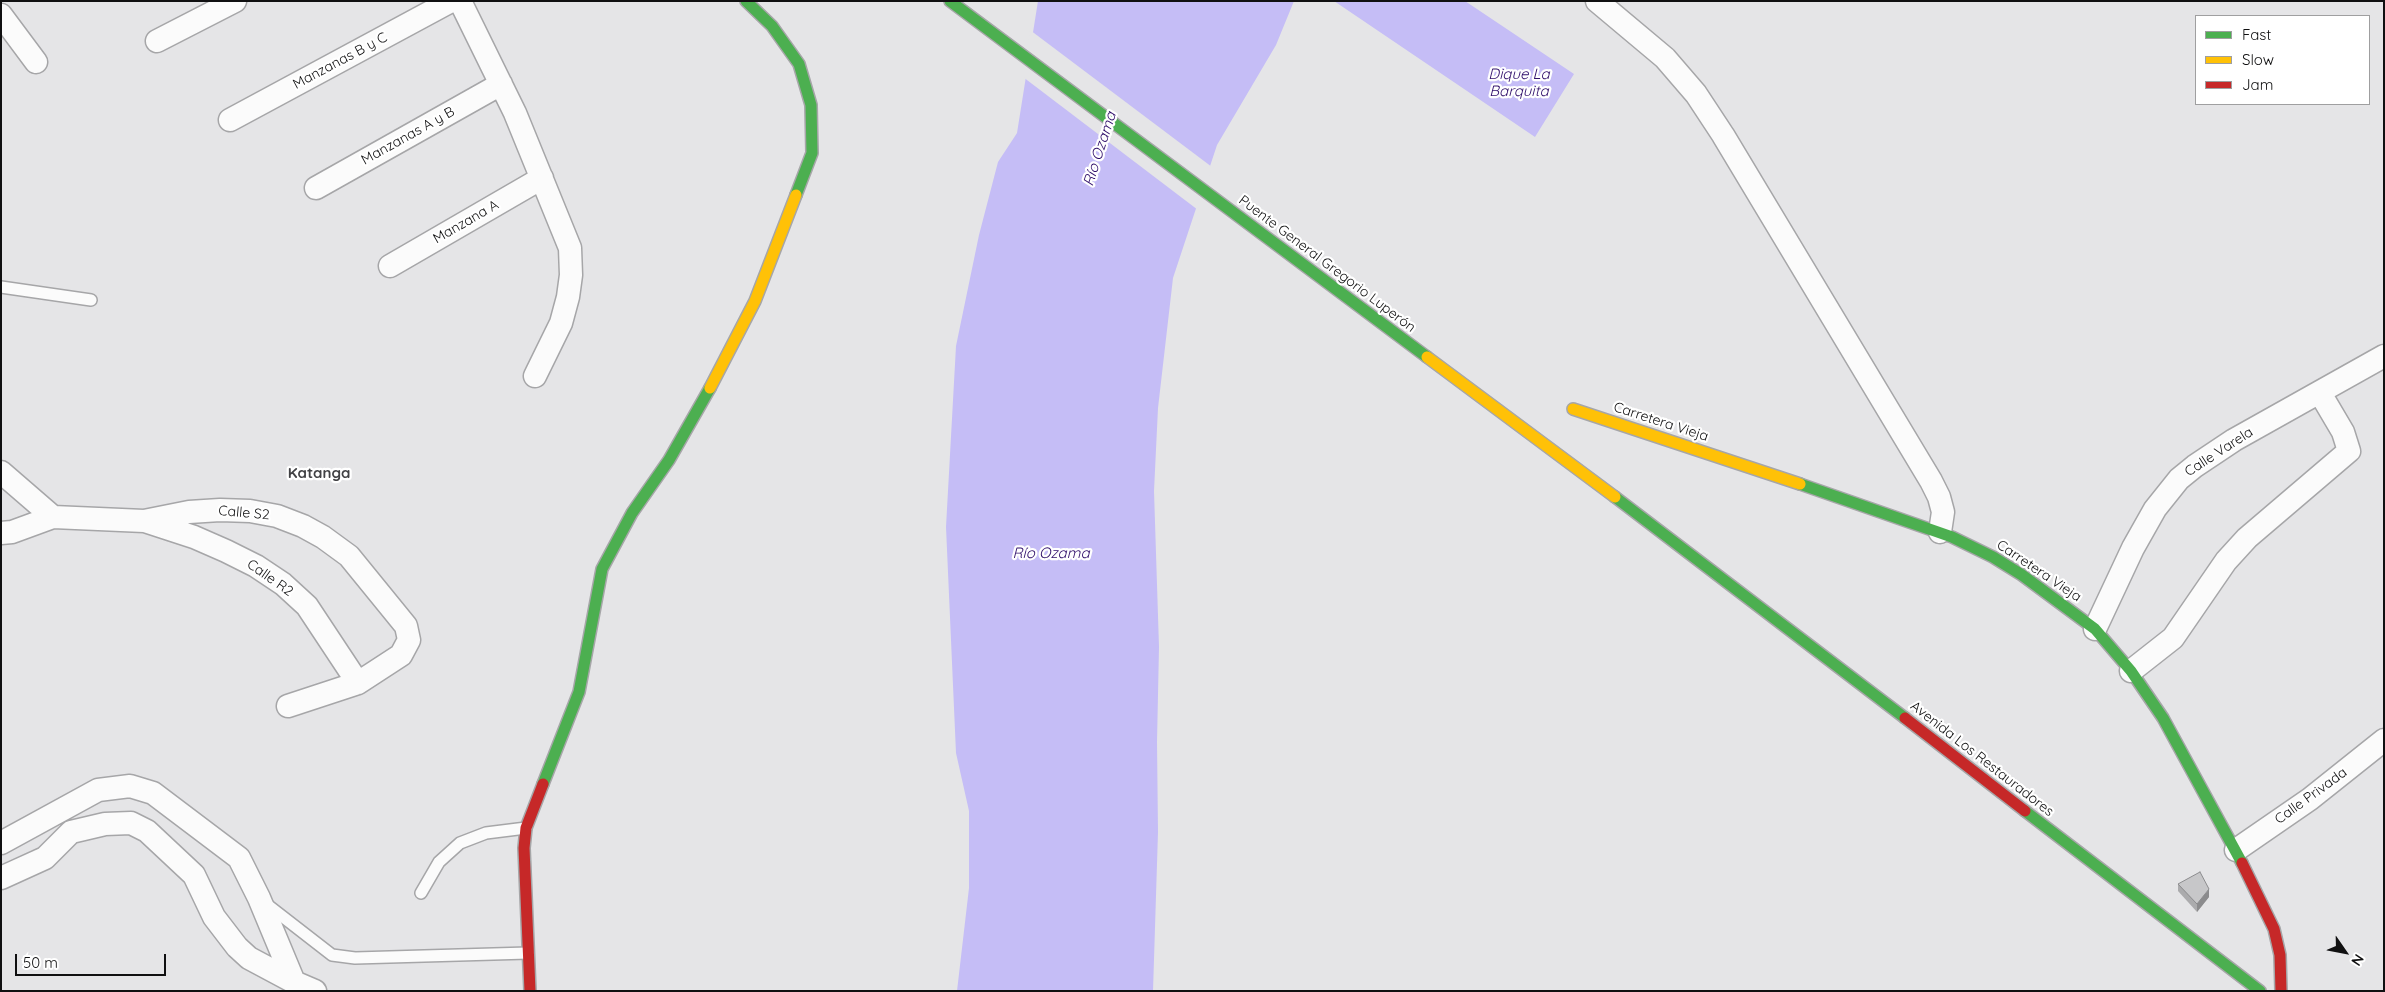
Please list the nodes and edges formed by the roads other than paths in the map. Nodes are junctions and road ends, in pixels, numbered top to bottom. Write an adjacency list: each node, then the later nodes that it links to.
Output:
1 (235, 1): 8 (street)
2 (451, 1): 11 (street, Manzanas B y C)
3 (460, 1): 10 (street)
4 (746, 1): 32 (street)
5 (950, 1): 26 (street, Puente General Gregorio Luperón)
6 (1597, 1): 24 (street)
7 (1, 15): 9 (street)
8 (157, 41)
9 (36, 62)
10 (501, 84): 12 (street); 13 (street, Manzanas A y B)
11 (230, 120)
12 (542, 178): 14 (street, Manzana A); 18 (street)
13 (316, 188)
14 (390, 266)
15 (1, 287): 16 (lane)
16 (91, 300)
17 (2384, 356): 19 (street, Calle Varela)
18 (535, 376)
19 (2320, 393): 27 (street, Calle Varela); 28 (street)
20 (1573, 409): 24 (street, Carretera Vieja)
21 (1, 472): 22 (street)
22 (53, 516): 23 (street); 25 (street)
23 (144, 521): 29 (street, Calle R2); 29 (street, Calle S2)
24 (1940, 532): 27 (street, Carretera Vieja)
25 (1, 533)
26 (1686, 550): 42 (street, Avenida Los Restauradores)
27 (2095, 629): 28 (street, Carretera Vieja)
28 (2131, 671): 34 (street, Carretera Vieja)
29 (358, 683): 30 (street)
30 (288, 706)
31 (2384, 740): 34 (street, Calle Privada)
32 (526, 828): 36 (lane); 38 (street)
33 (1, 843): 37 (street)
34 (2236, 850): 43 (street, Carretera Vieja)
35 (1, 878): 39 (street)
36 (421, 893)
37 (259, 898): 38 (lane); 39 (street)
38 (528, 953): 41 (street)
39 (294, 982): 40 (street)
40 (315, 991)
41 (530, 991)
42 (2260, 991)
43 (2281, 991)

